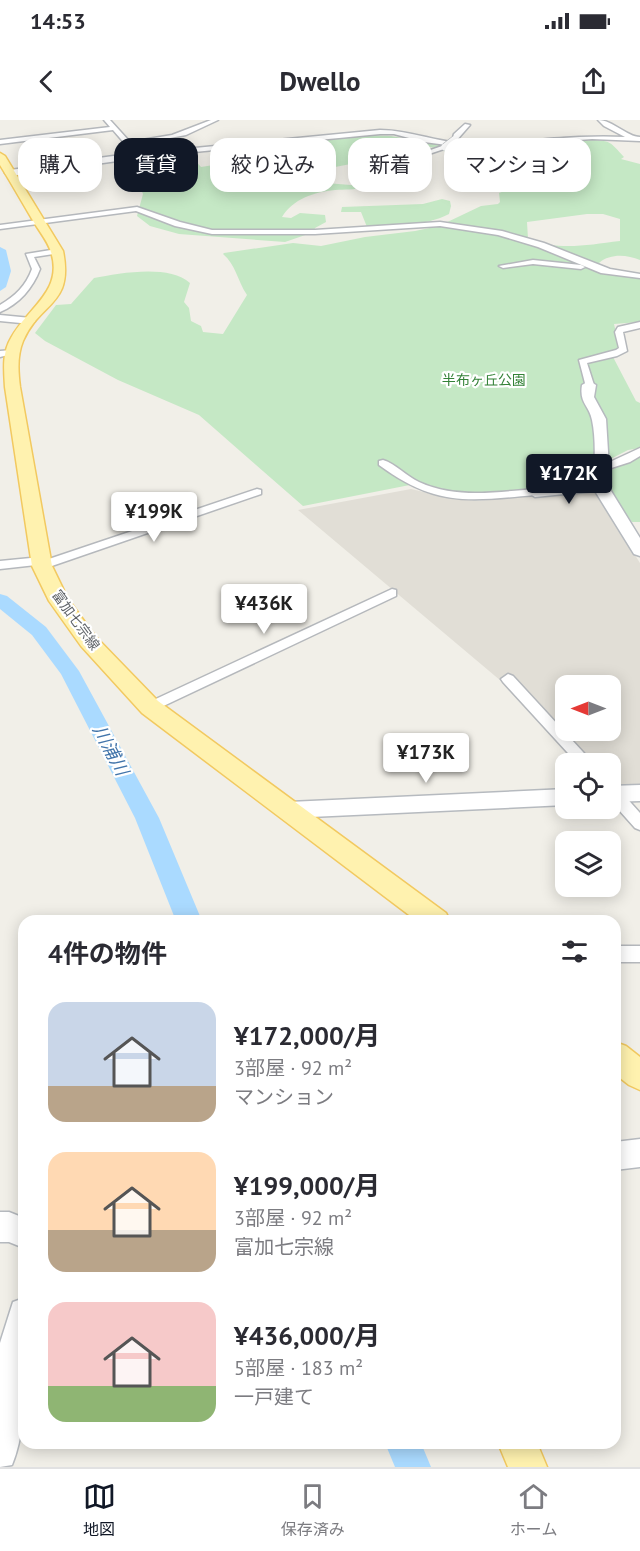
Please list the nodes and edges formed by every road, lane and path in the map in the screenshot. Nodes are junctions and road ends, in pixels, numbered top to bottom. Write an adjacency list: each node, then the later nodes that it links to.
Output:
1 (107, 120): 5 (street)
2 (215, 120): 7 (street)
3 (601, 120): 8 (street)
4 (467, 125): 11 (street, bridge)
5 (115, 128): 6 (street); 9 (street)
6 (123, 138)
7 (164, 138)
8 (640, 139): 10 (street)
9 (0, 141)
10 (198, 150)
11 (432, 151)
12 (0, 156): 14 (main road, 富加七宗線)
13 (114, 159): 14 (street)
14 (10, 173): 15 (main road, 富加七宗線)
15 (39, 222): 16 (street); 17 (main road, 富加七宗線); 19 (street)
16 (3, 227)
17 (57, 251): 21 (street); 23 (main road, 富加七宗線)
18 (503, 266): 19 (street)
19 (612, 273): 20 (street)
20 (640, 276)
21 (0, 309)
22 (0, 318): 23 (street)
23 (31, 321): 25 (main road, 富加七宗線)
24 (640, 325): 26 (street)
25 (6, 354): 34 (main road, 富加七宗線)
26 (589, 385): 29 (street)
27 (640, 451): 29 (street)
28 (383, 463): 32 (street)
29 (602, 468): 30 (street)
30 (600, 486): 32 (street); 33 (street)
31 (257, 492): 34 (street)
32 (535, 492)
33 (640, 551)
34 (41, 563): 35 (street); 38 (main road, 富加七宗線)
35 (0, 565)
36 (392, 593): 38 (street)
37 (508, 679): 39 (street)
38 (150, 706): 44 (main road, 富加七宗線)
39 (577, 753)
40 (621, 792): 41 (street)
41 (640, 793)
42 (555, 797): 44 (street)
43 (621, 802): 45 (street)
44 (289, 810): 46 (main road, 富加七宗線)
45 (640, 824)
46 (429, 915)
47 (621, 954): 48 (street)
48 (640, 954)
49 (621, 1061): 50 (main road)
50 (640, 1076)
51 (640, 1153): 52 (street)
52 (621, 1155)
53 (0, 1227): 54 (street)
54 (18, 1231)
55 (18, 1331): 57 (street)
56 (520, 1449): 58 (main road)
57 (0, 1453)
58 (528, 1467)

